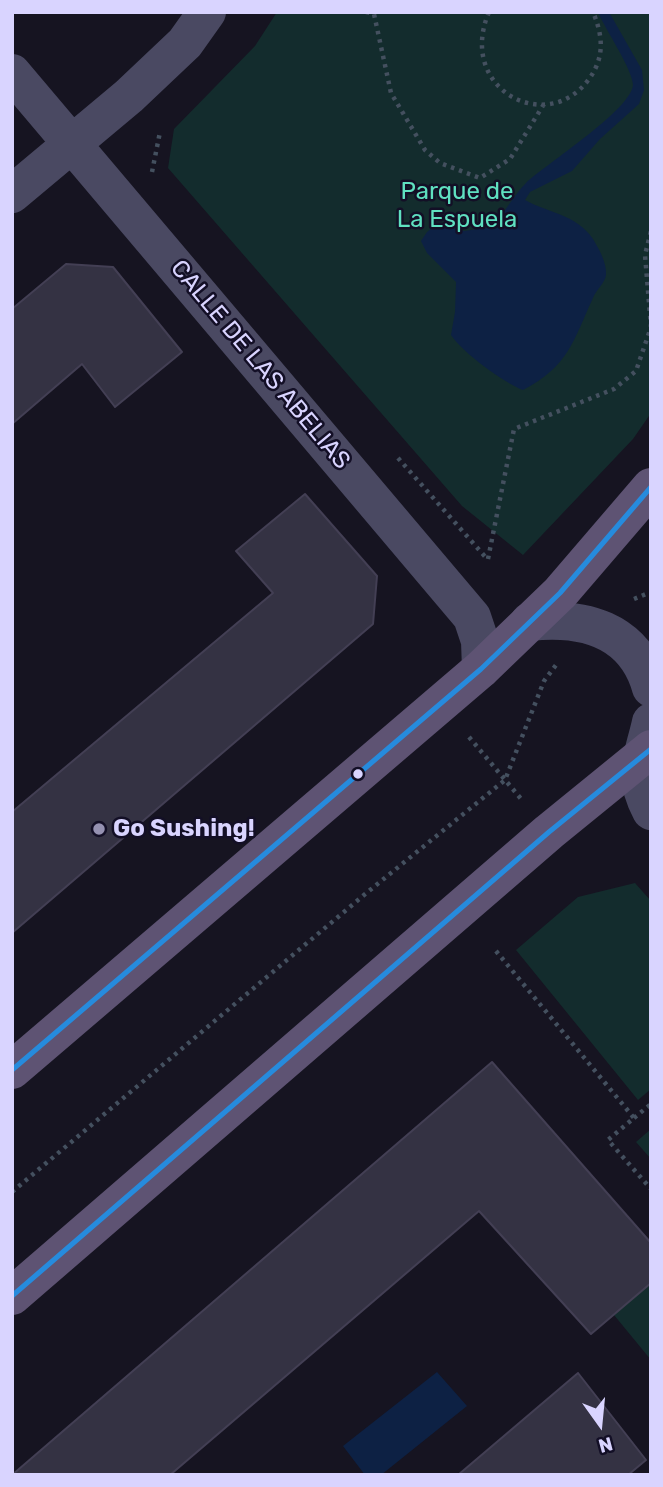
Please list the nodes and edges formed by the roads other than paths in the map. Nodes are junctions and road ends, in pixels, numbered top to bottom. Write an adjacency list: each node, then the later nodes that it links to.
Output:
1 (207, 12): 3 (street)
2 (12, 73): 3 (street, CALLE DE LAS ABELIAS)
3 (72, 143): 4 (street); 7 (street, CALLE DE LAS ABELIAS)
4 (12, 194)
5 (651, 488): 6 (main road)
6 (529, 622): 7 (main road); 8 (street)
7 (481, 669): 12 (main road)
8 (651, 688)
9 (651, 722): 10 (street)
10 (645, 754): 11 (street); 13 (main road)
11 (651, 811)
12 (12, 1070)
13 (12, 1296)

